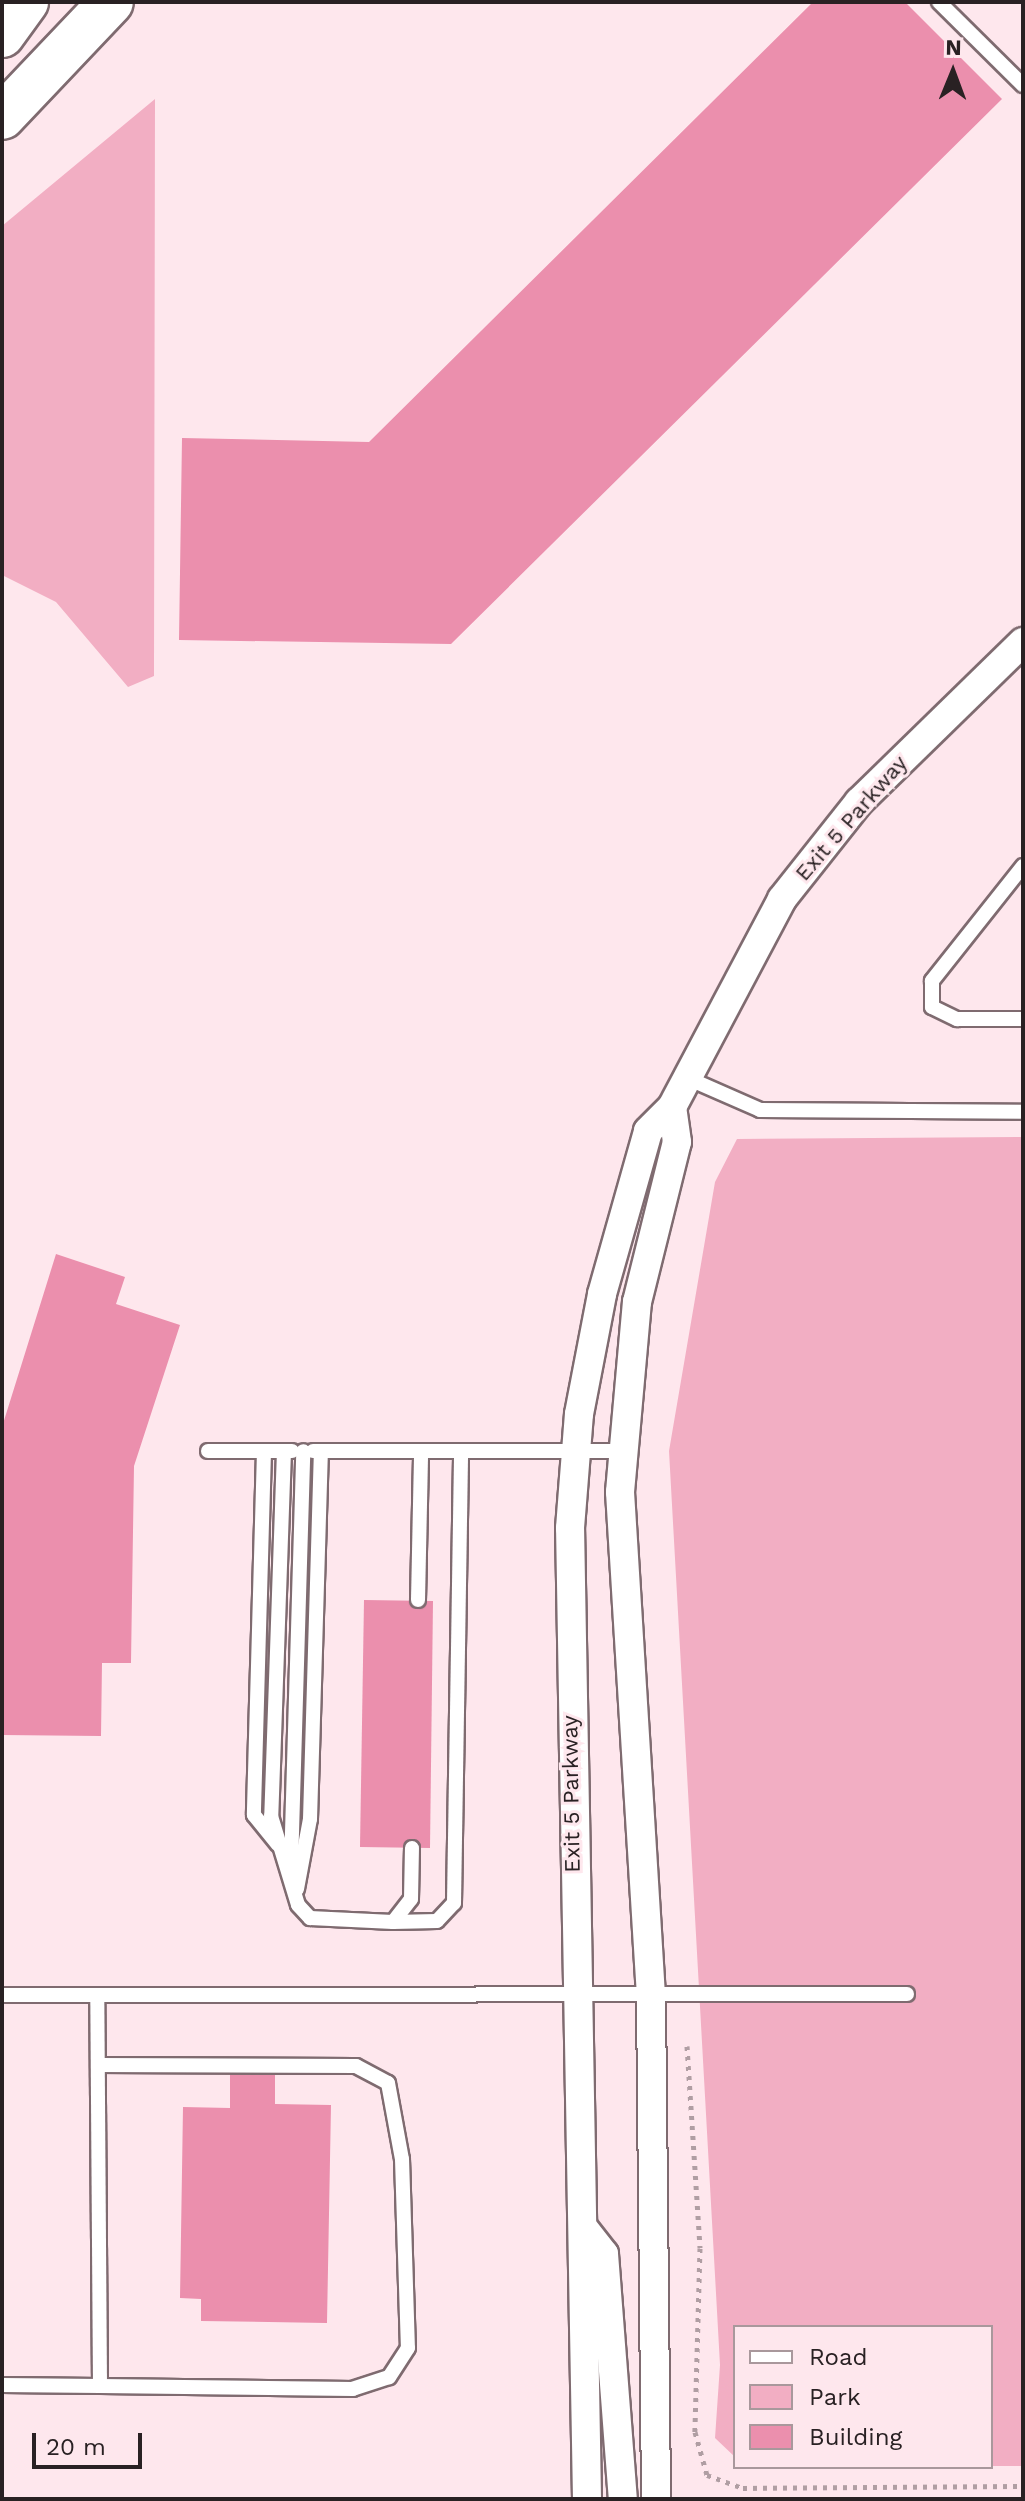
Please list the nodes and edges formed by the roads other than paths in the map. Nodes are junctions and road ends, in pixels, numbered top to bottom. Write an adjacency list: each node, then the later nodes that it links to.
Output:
1 (26, 2): 4 (highway)
2 (111, 2): 6 (highway)
3 (939, 2): 5 (lane)
4 (2, 35)
5 (1023, 85)
6 (2, 117)
7 (1023, 642): 10 (street, Exit 5 Parkway)
8 (1023, 866): 9 (lane)
9 (1023, 1019)
10 (685, 1076): 11 (street, Exit 5 Parkway); 12 (lane)
11 (672, 1107): 20 (street, Exit 5 Parkway); 21 (street, Exit 5 Parkway)
12 (1023, 1112)
13 (208, 1451): 14 (lane)
14 (264, 1451): 15 (lane); 23 (lane)
15 (284, 1451): 16 (lane); 23 (lane)
16 (303, 1451): 17 (lane); 25 (lane)
17 (321, 1451): 18 (lane); 26 (lane)
18 (421, 1451): 19 (lane); 22 (lane)
19 (461, 1451): 20 (lane); 27 (lane)
20 (575, 1451): 21 (lane); 31 (street, Exit 5 Parkway)
21 (620, 1451): 32 (street, Exit 5 Parkway)
22 (418, 1600)
23 (278, 1845): 25 (lane)
24 (412, 1848): 27 (lane)
25 (291, 1870): 26 (lane)
26 (297, 1890): 27 (lane)
27 (393, 1922)
28 (907, 1994): 32 (lane)
29 (2, 1995): 30 (lane)
30 (97, 1995): 31 (lane); 33 (lane)
31 (580, 1996): 32 (lane); 34 (street, Exit 5 Parkway)
32 (651, 1996): 39 (street, Exit 5 Parkway)
33 (98, 2065): 36 (lane); 36 (lane)
34 (583, 2227): 37 (street, Exit 5 Parkway); 38 (street)
35 (2, 2385): 36 (lane)
36 (100, 2386)
37 (587, 2499)
38 (623, 2499)
39 (656, 2499)

